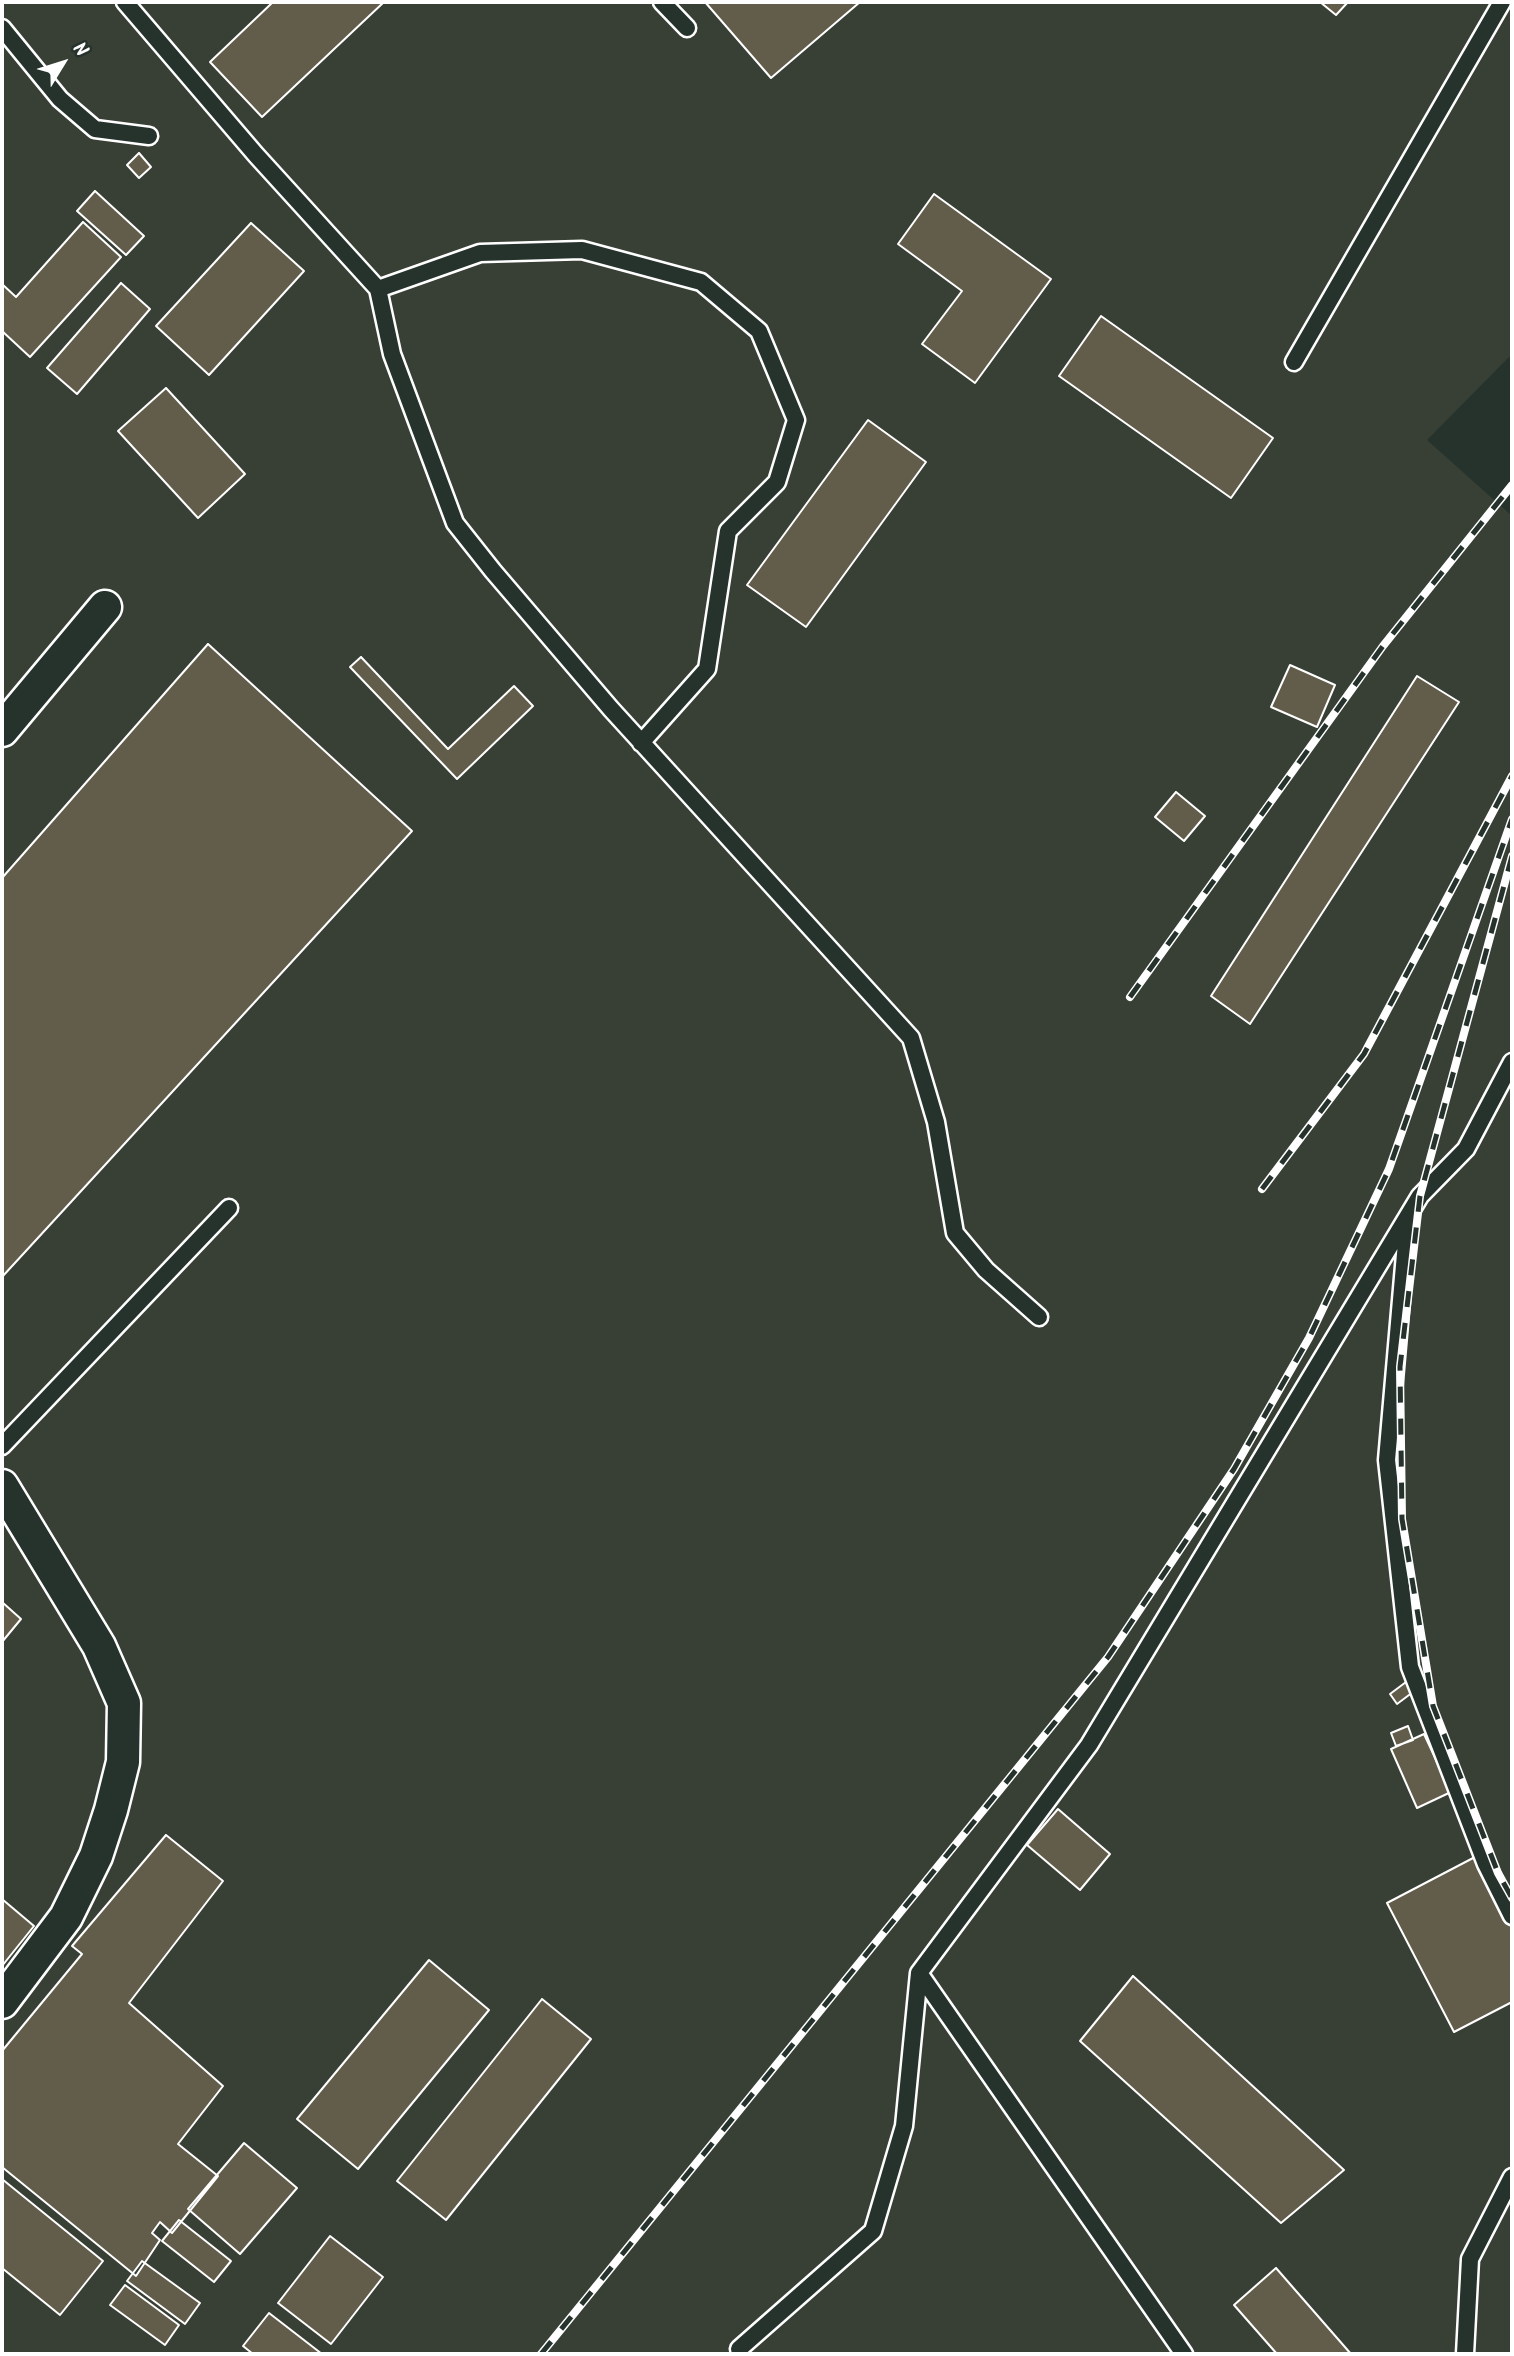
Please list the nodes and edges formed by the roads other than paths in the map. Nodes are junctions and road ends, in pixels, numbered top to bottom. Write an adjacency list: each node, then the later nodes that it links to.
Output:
1 (125, 2): 7 (lane)
2 (662, 2): 5 (lane)
3 (1502, 2): 8 (lane)
4 (2, 28): 6 (lane)
5 (687, 28)
6 (149, 136)
7 (378, 289): 11 (lane); 11 (lane)
8 (1294, 362)
9 (105, 607): 10 (street)
10 (2, 730)
11 (641, 743): 15 (lane)
12 (1512, 1062): 14 (lane)
13 (229, 1208): 16 (lane)
14 (1409, 1214): 18 (lane); 19 (lane)
15 (1039, 1317)
16 (2, 1446)
17 (2, 1486): 20 (street)
18 (1512, 1916)
19 (919, 1973): 22 (lane); 23 (lane)
20 (2, 2002)
21 (1512, 2177): 24 (lane)
22 (738, 2349)
23 (1184, 2354)
24 (1465, 2354)

